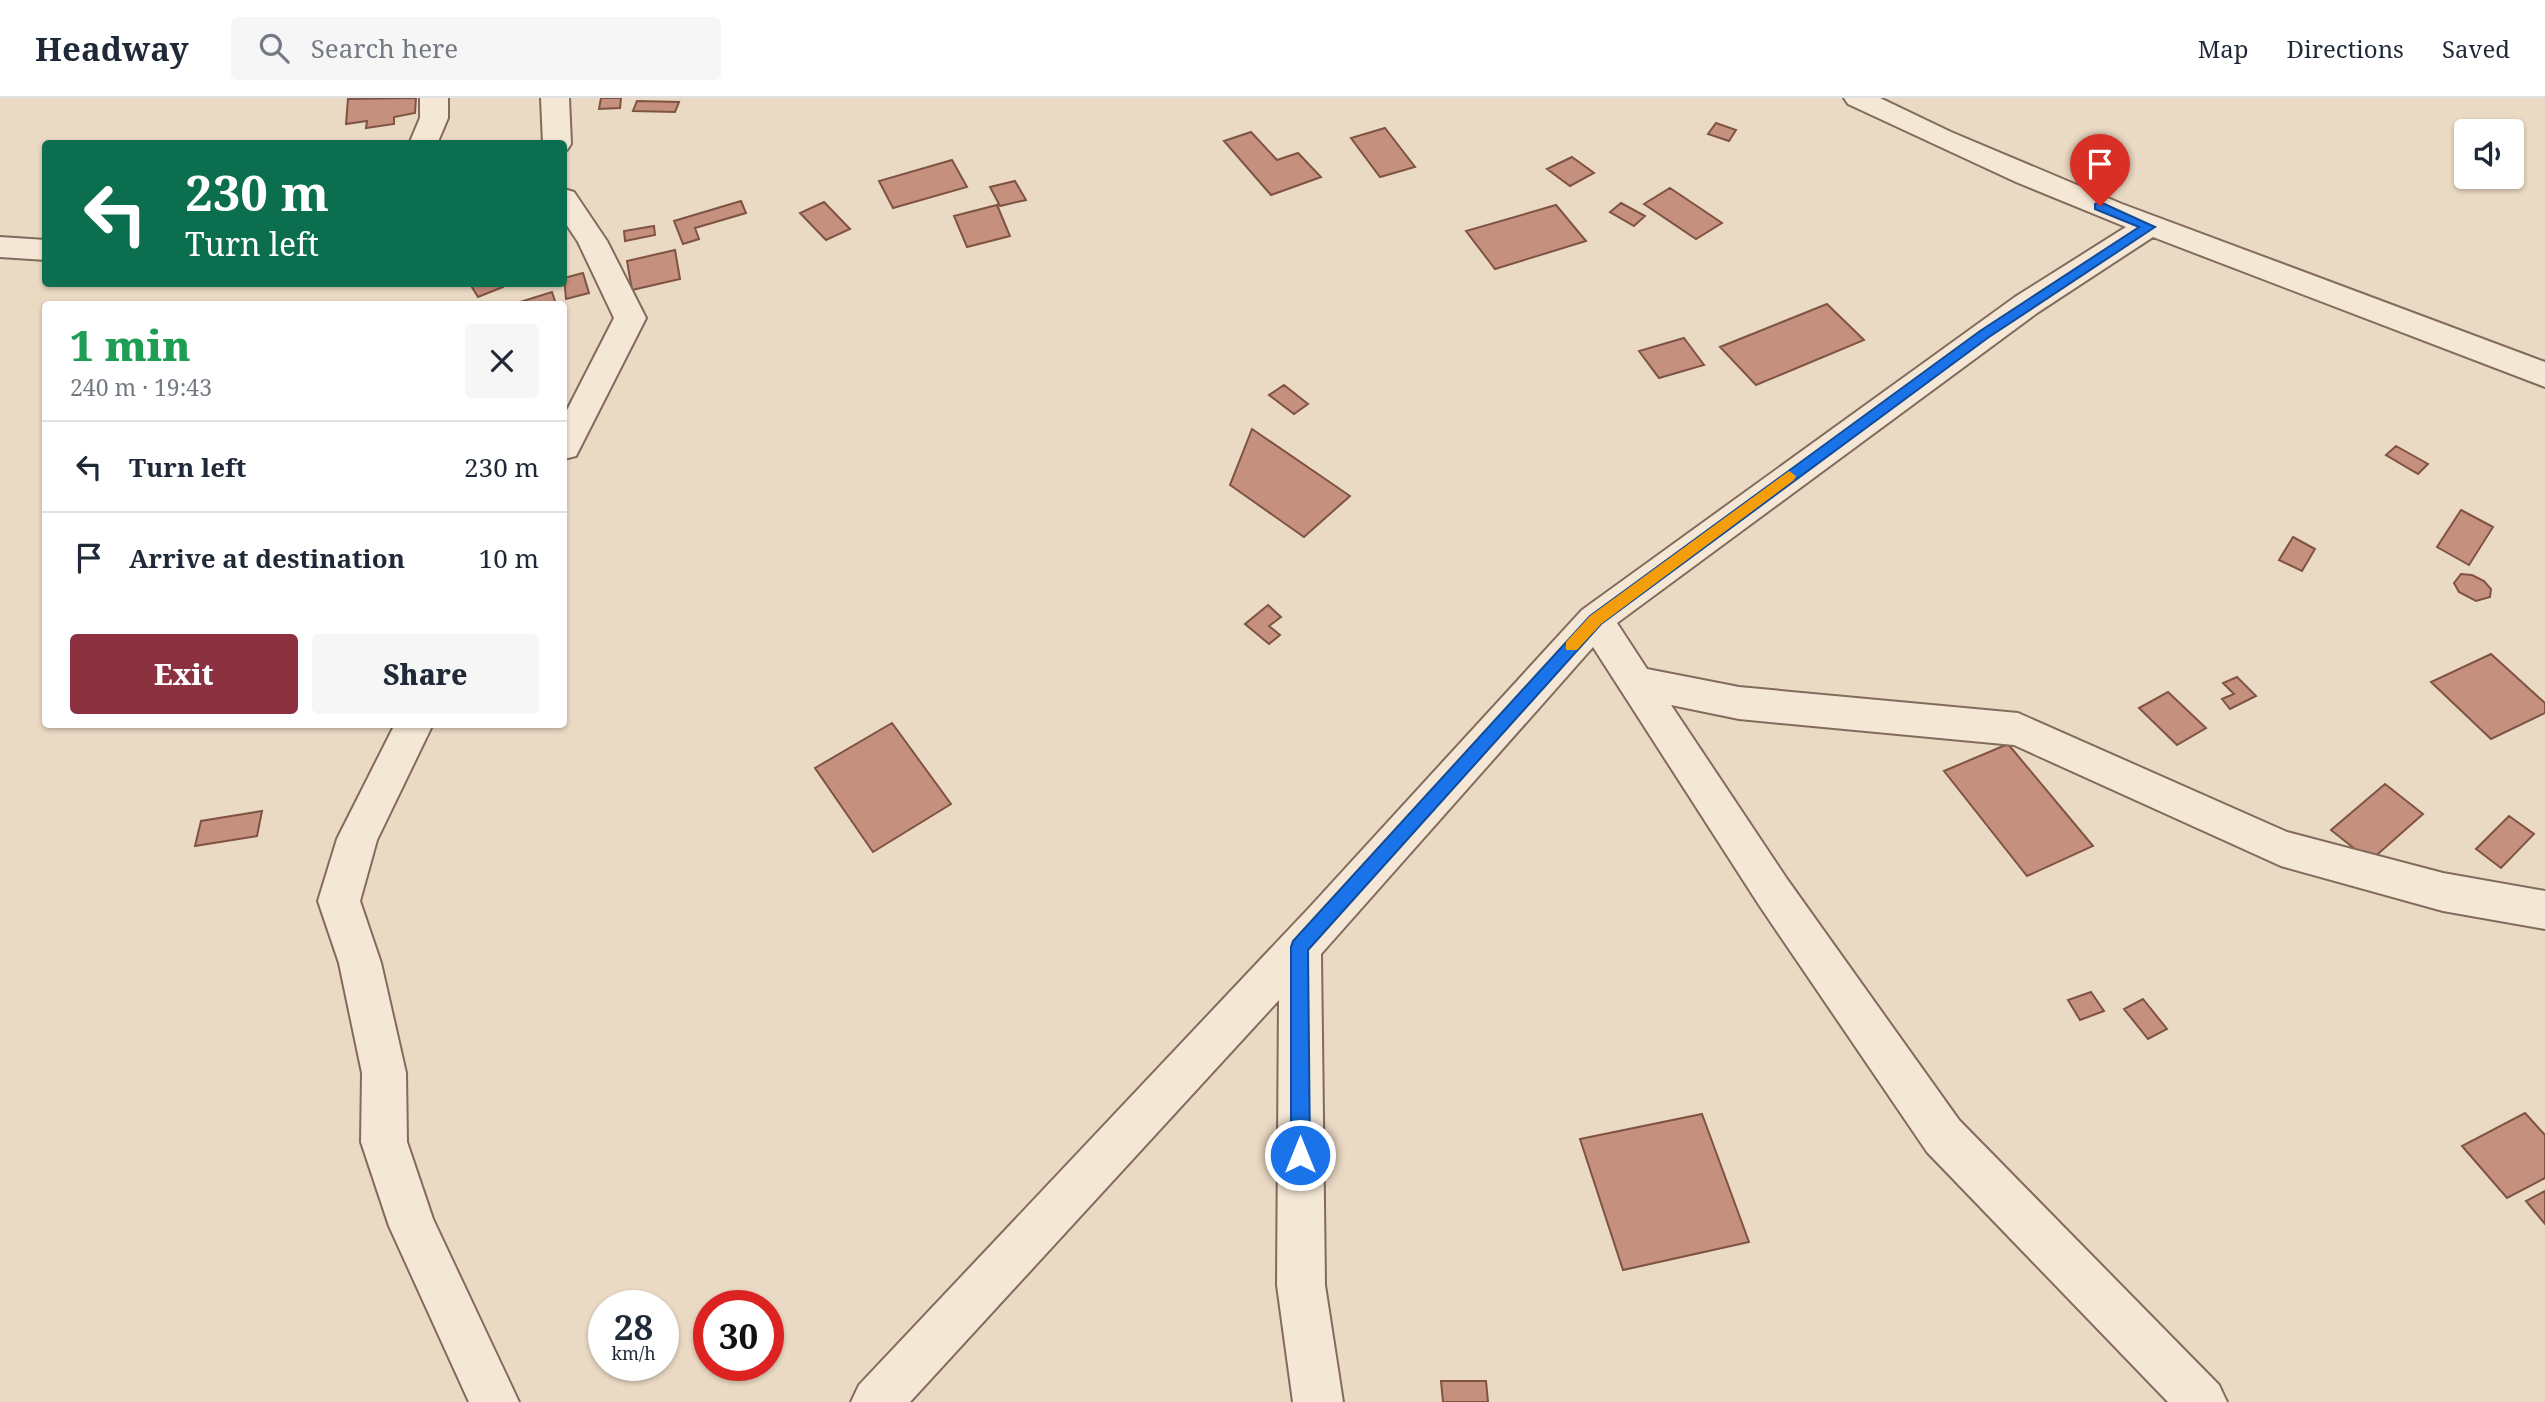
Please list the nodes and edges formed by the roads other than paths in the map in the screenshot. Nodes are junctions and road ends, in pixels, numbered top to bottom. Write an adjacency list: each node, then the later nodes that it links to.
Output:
1 (434, 98): 4 (street)
2 (555, 98): 5 (street)
3 (1858, 98): 7 (street)
4 (425, 140)
5 (557, 140)
6 (567, 204): 11 (street)
7 (2148, 227): 10 (street); 12 (street)
8 (0, 247): 9 (street)
9 (42, 250)
10 (2545, 375)
11 (567, 441)
12 (1595, 620): 13 (street); 16 (street)
13 (1636, 682): 15 (street); 20 (street)
14 (412, 728): 17 (street)
15 (2545, 910)
16 (1300, 947): 18 (street); 19 (street)
17 (494, 1402)
18 (876, 1402)
19 (1318, 1402)
20 (2202, 1402)

